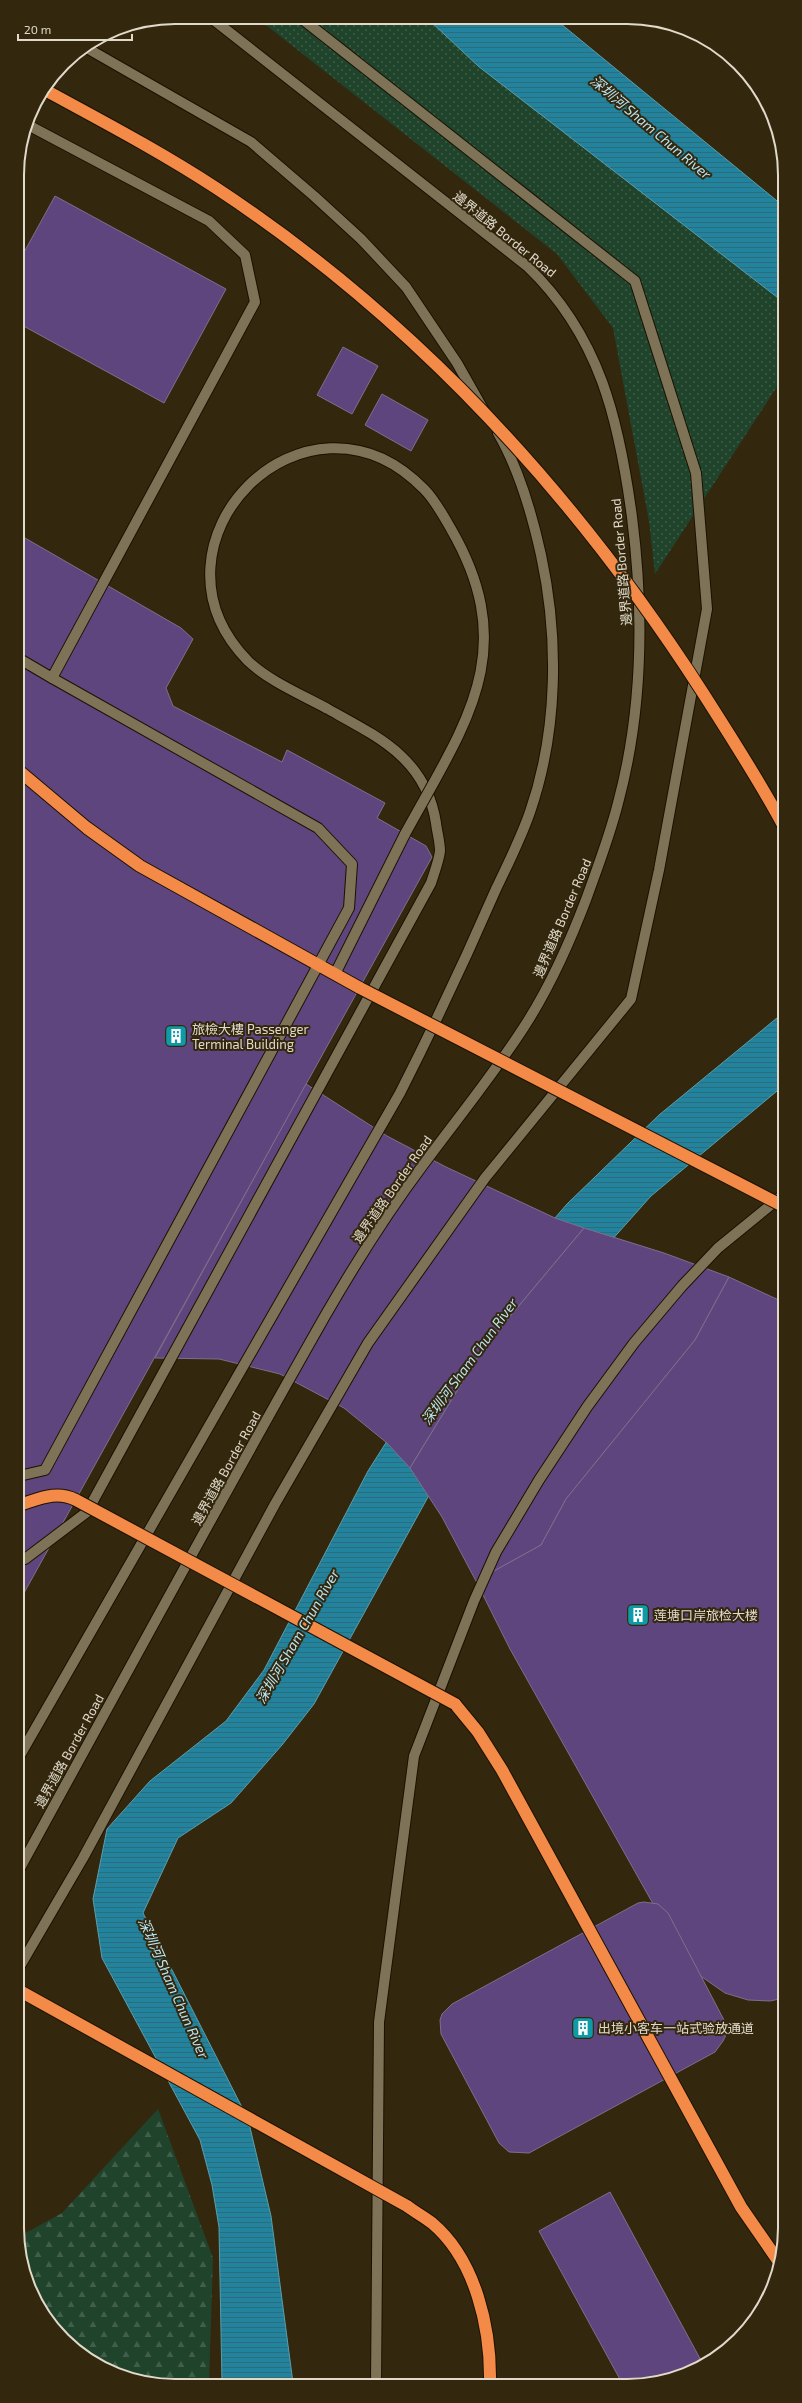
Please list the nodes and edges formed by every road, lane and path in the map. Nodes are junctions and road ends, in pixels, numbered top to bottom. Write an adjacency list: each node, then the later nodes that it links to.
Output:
1 (219, 24): 21 (lane, 邊界道路 Border Road)
2 (309, 24): 22 (lane)
3 (90, 50): 20 (lane)
4 (48, 92): 13 (highway, bridge)
5 (32, 127): 7 (lane)
6 (24, 662): 7 (lane)
7 (52, 678): 17 (lane)
8 (24, 775): 14 (highway)
9 (428, 792): 14 (lane, bridge)
10 (428, 792): 11 (lane, bridge)
11 (428, 792)
12 (428, 792): 19 (lane, bridge)
13 (778, 815)
14 (335, 974): 16 (highway, bridge)
15 (778, 1199): 25 (lane)
16 (778, 1203)
17 (24, 1475)
18 (24, 1504): 24 (highway, bridge)
19 (24, 1559)
20 (24, 1749)
21 (24, 1861)
22 (24, 1959)
23 (24, 1993): 26 (highway, bridge)
24 (775, 2257)
25 (376, 2379)
26 (490, 2379)

